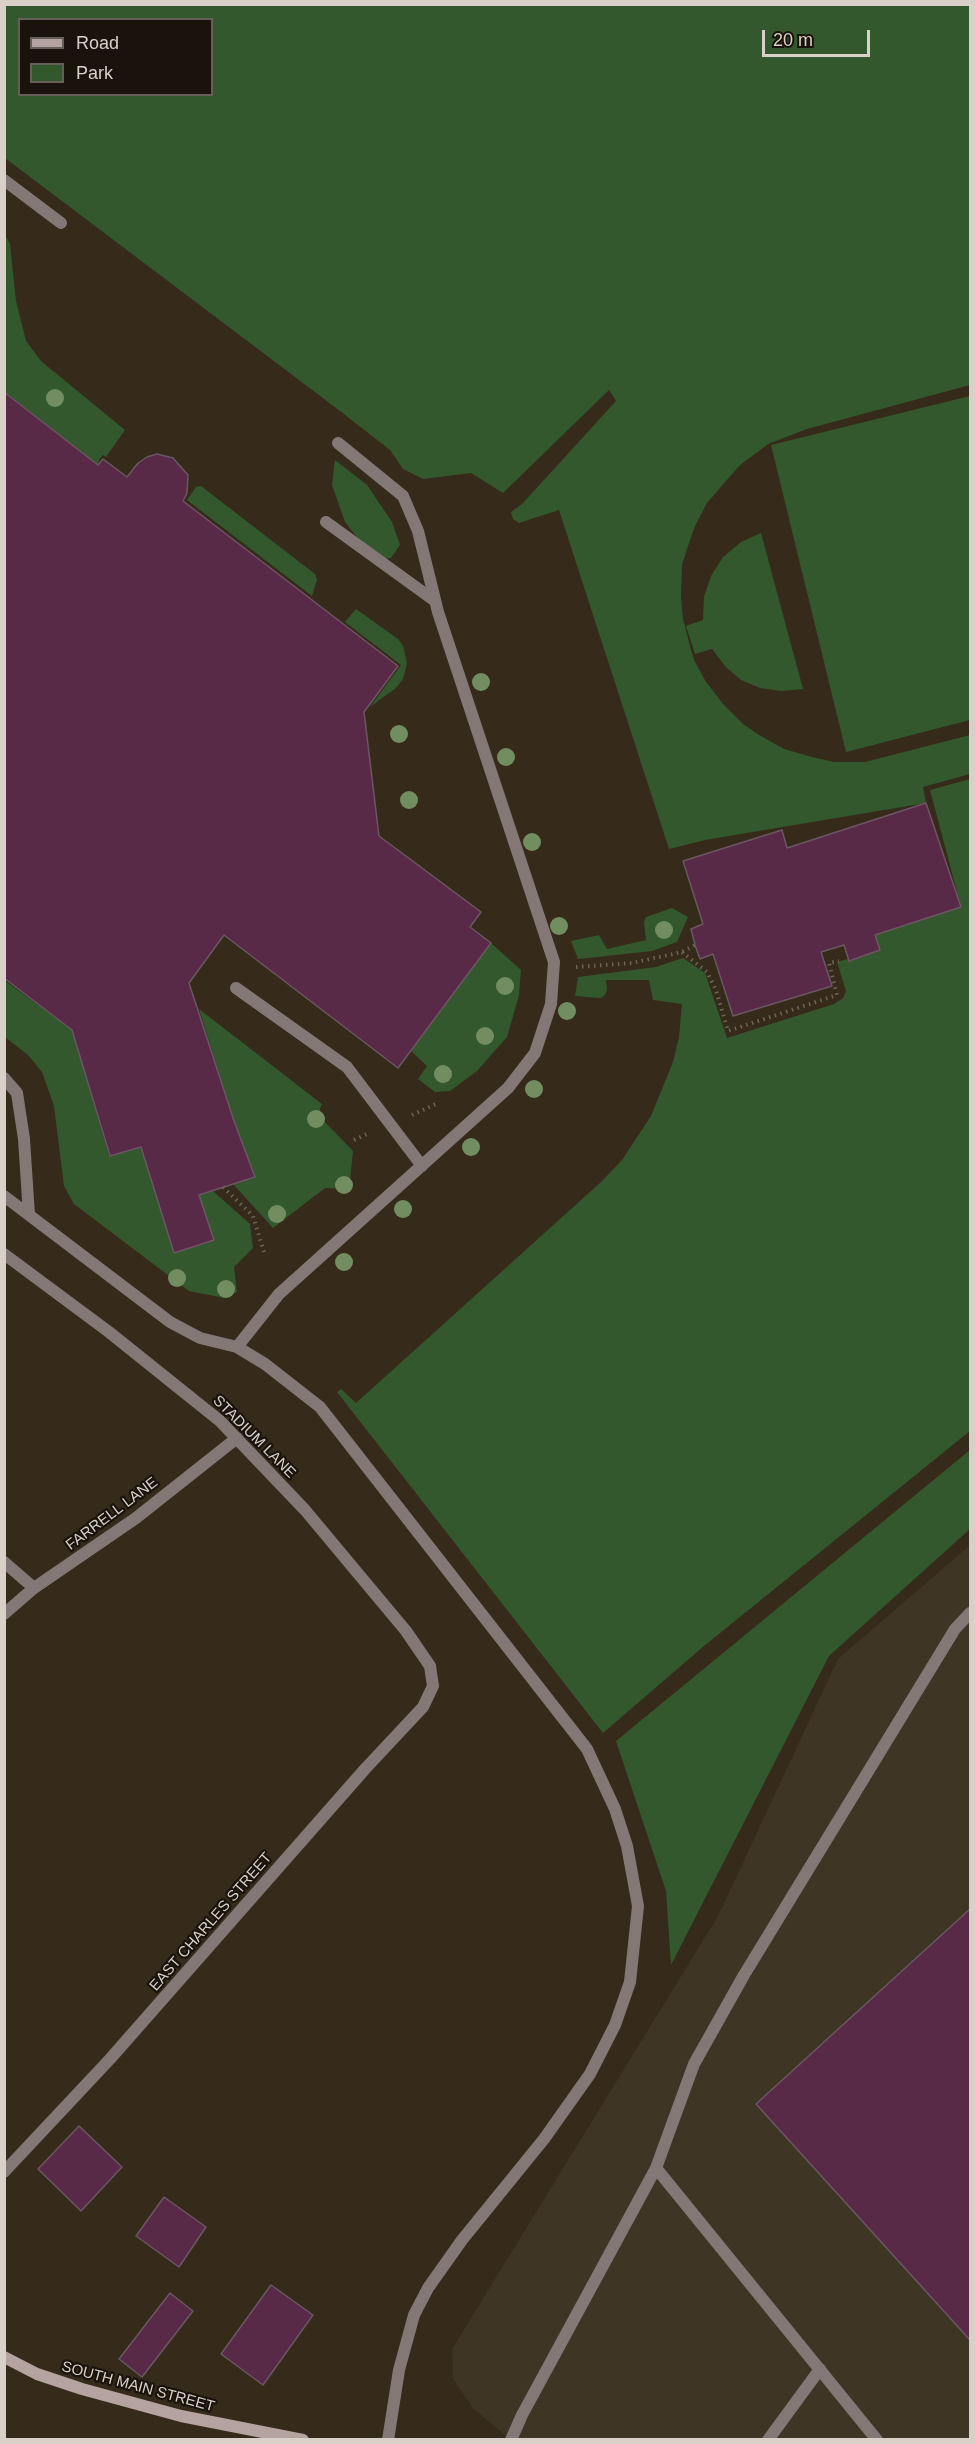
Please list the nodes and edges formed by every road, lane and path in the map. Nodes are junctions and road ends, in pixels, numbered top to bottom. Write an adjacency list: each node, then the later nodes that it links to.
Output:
1 (4, 180): 2 (street)
2 (61, 223)
3 (338, 443): 5 (street)
4 (326, 522): 5 (street)
5 (435, 601): 14 (street)
6 (695, 945): 7 (path)
7 (682, 952): 9 (path); 10 (path)
8 (570, 959): 10 (path)
9 (839, 961)
10 (573, 967): 11 (path)
11 (574, 974)
12 (236, 988): 14 (street)
13 (4, 1078): 17 (street)
14 (422, 1166): 20 (street)
15 (223, 1187): 18 (path)
16 (4, 1196): 17 (street)
17 (29, 1215): 20 (street)
18 (264, 1252)
19 (4, 1254): 21 (street, STADIUM LANE)
20 (237, 1347): 32 (street)
21 (237, 1438): 23 (street, FARRELL LANE); 26 (street, STADIUM LANE)
22 (4, 1562): 23 (street)
23 (34, 1588): 25 (street, FARRELL LANE)
24 (970, 1613): 27 (street)
25 (4, 1614)
26 (433, 1686): 28 (street, EAST CHARLES STREET)
27 (656, 2168): 30 (street); 33 (street)
28 (4, 2172)
29 (4, 2357): 31 (main road, SOUTH MAIN STREET)
30 (820, 2369): 34 (street); 35 (street)
31 (303, 2439)
32 (388, 2439)
33 (511, 2439)
34 (768, 2439)
35 (877, 2439)

